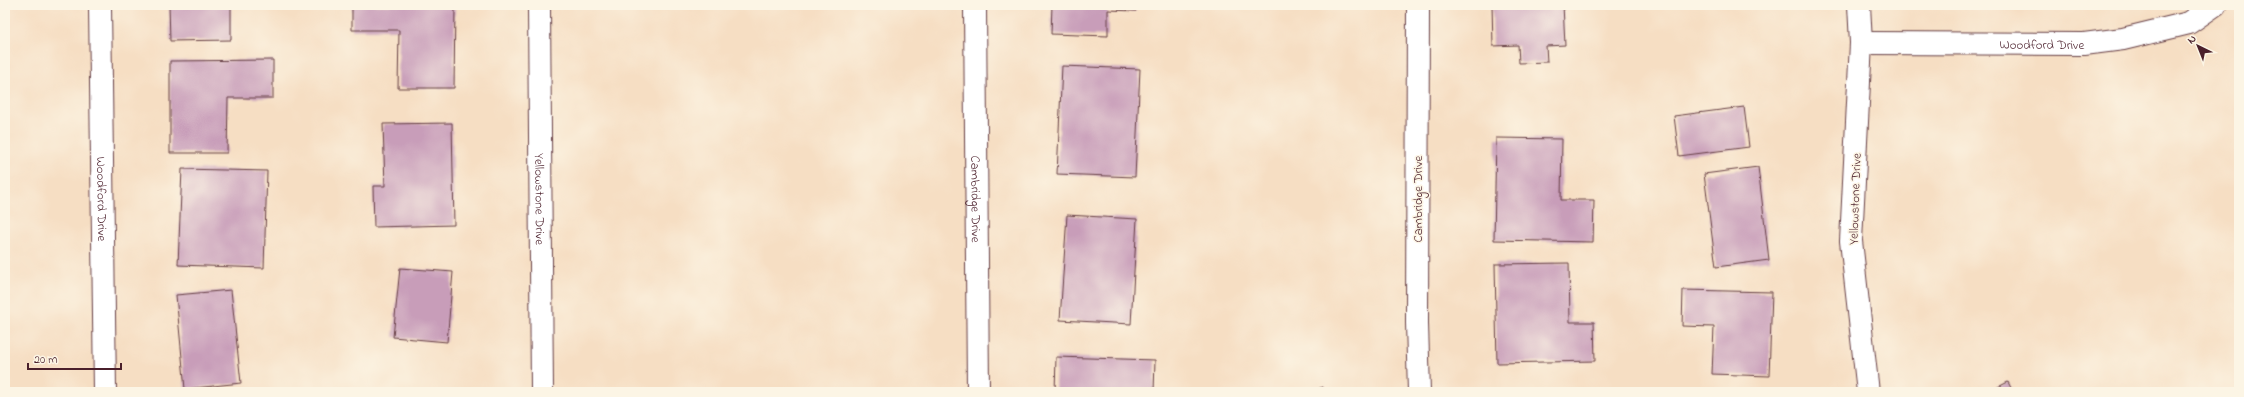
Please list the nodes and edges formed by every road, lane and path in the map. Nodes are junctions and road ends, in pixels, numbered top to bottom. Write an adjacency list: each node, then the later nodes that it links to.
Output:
1 (100, 5): 8 (street, Woodford Drive)
2 (539, 5): 9 (street, Yellowstone Drive)
3 (975, 5): 10 (street, Cambridge Drive)
4 (1418, 5): 11 (street, Cambridge Drive)
5 (1859, 5): 7 (street, Yellowstone Drive)
6 (2215, 5): 7 (street, Woodford Drive)
7 (1861, 43): 12 (street, Yellowstone Drive)
8 (105, 392)
9 (542, 392)
10 (978, 392)
11 (1419, 392)
12 (1868, 392)

